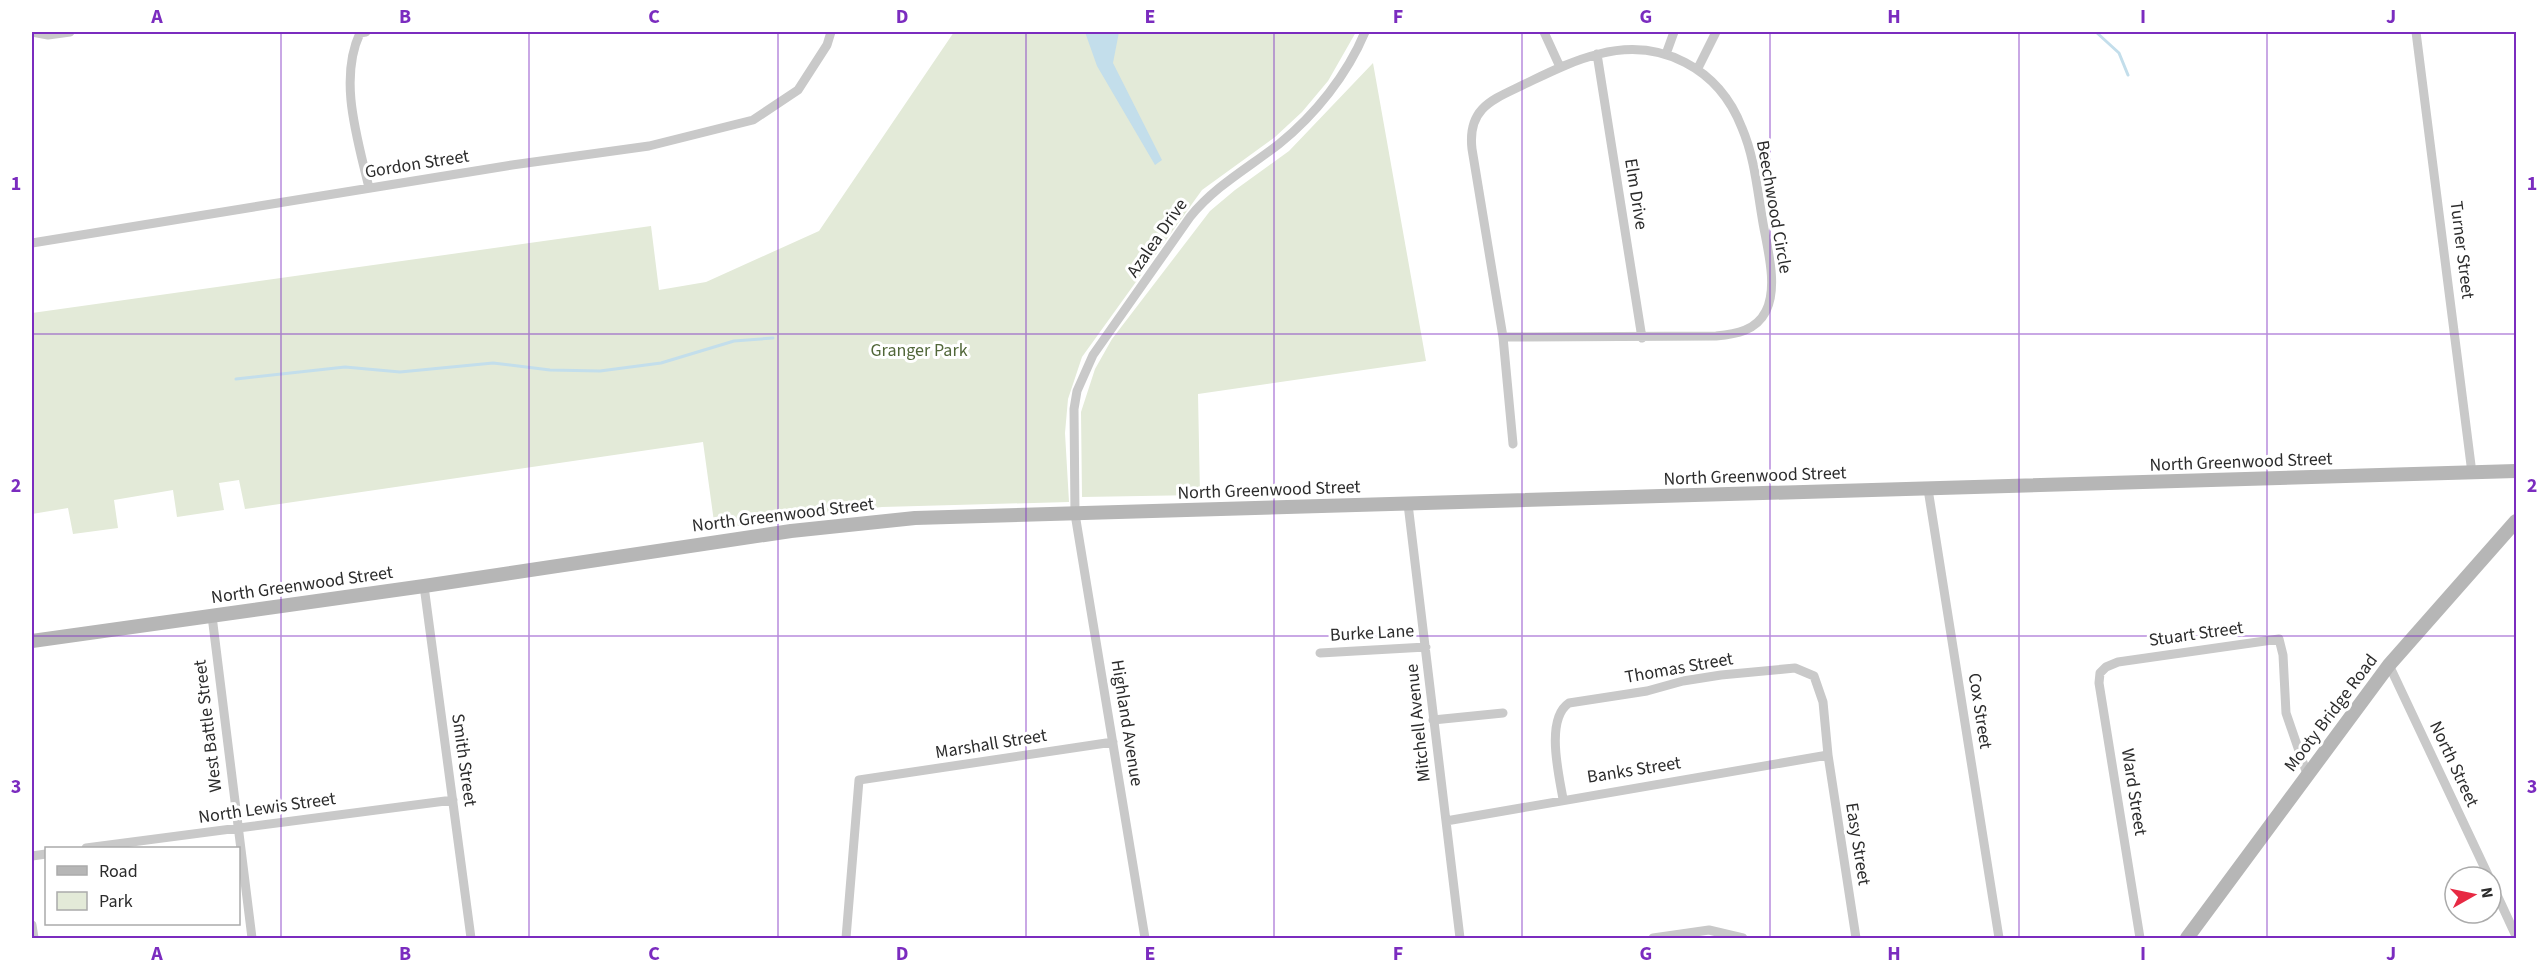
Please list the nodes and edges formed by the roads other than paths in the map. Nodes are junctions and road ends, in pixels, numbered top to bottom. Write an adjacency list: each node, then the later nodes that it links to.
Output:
1 (32, 32): 2 (street)
2 (70, 32)
3 (361, 32): 14 (street)
4 (831, 32): 14 (street, Gordon Street)
5 (1365, 32): 23 (street, Azalea Drive)
6 (1544, 32): 12 (street)
7 (1674, 32): 11 (street)
8 (1716, 32): 13 (street)
9 (2416, 32): 20 (street, Turner Street)
10 (1597, 54): 11 (street, Beechwood Circle); 12 (street, Beechwood Circle); 17 (street, Elm Drive)
11 (1666, 54): 13 (street, Beechwood Circle)
12 (1560, 67): 16 (street, Beechwood Circle)
13 (1698, 68): 17 (street, Beechwood Circle)
14 (369, 188): 15 (street, Gordon Street)
15 (32, 243)
16 (1503, 337): 17 (street, Beechwood Circle); 18 (street, Beechwood Circle)
17 (1642, 338)
18 (1513, 444)
19 (2517, 471): 20 (main road, North Greenwood Street)
20 (2472, 473): 21 (main road, North Greenwood Street)
21 (1928, 489): 22 (main road, North Greenwood Street); 57 (street, Cox Street)
22 (1408, 504): 23 (main road, North Greenwood Street); 28 (street, Mitchell Avenue)
23 (1075, 514): 25 (main road, North Greenwood Street); 34 (street, Highland Avenue)
24 (2517, 521): 31 (main road, Mooty Bridge Road)
25 (424, 586): 26 (main road, North Greenwood Street); 38 (street, Smith Street)
26 (212, 616): 27 (main road, North Greenwood Street); 40 (street, West Battle Street)
27 (32, 640)
28 (1426, 647): 29 (street, Burke Lane); 33 (street, Mitchell Avenue)
29 (1320, 653)
30 (2118, 662): 36 (street, Stuart Street); 58 (street, Ward Street)
31 (2389, 665): 36 (main road, Mooty Bridge Road); 44 (street, North Street)
32 (1503, 712): 33 (street)
33 (1433, 720): 39 (street, Mitchell Avenue)
34 (1113, 742): 51 (street, Marshall Street); 52 (street, Highland Avenue)
35 (1827, 754): 37 (street, Banks Street); 37 (street, Thomas Street); 56 (street, Easy Street)
36 (2307, 774): 59 (main road, Mooty Bridge Road)
37 (1563, 799): 39 (street, Banks Street)
38 (453, 800): 40 (street, North Lewis Street); 50 (street, Smith Street)
39 (1446, 821): 53 (street, Mitchell Avenue)
40 (237, 828): 41 (street, North Lewis Street); 42 (street, West Battle Street)
41 (100, 847)
42 (240, 847)
43 (240, 850): 49 (street, West Battle Street)
44 (2483, 865)
45 (2503, 907): 47 (street)
46 (32, 925): 48 (street)
47 (2517, 936)
48 (34, 939)
49 (252, 939)
50 (471, 939)
51 (846, 939)
52 (1145, 939)
53 (1460, 939)
54 (1653, 939): 55 (street)
55 (1743, 939)
56 (1856, 939)
57 (1999, 939)
58 (2140, 939)
59 (2187, 939)

